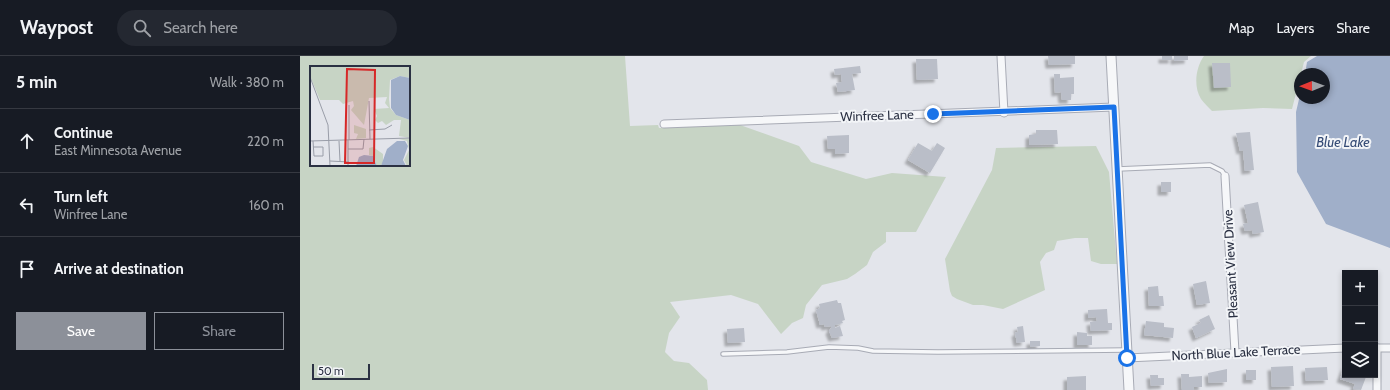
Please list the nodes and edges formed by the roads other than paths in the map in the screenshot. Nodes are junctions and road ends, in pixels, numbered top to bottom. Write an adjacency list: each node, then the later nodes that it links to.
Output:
1 (1001, 56): 4 (street)
2 (1111, 56): 3 (street)
3 (1114, 107): 4 (street, Winfree Lane); 6 (street)
4 (1004, 112): 5 (street, Winfree Lane)
5 (664, 124)
6 (1117, 169): 7 (lane); 13 (street)
7 (1225, 176): 11 (street, Pleasant View Drive)
8 (1342, 348): 11 (street, North Blue Lake Terrace)
9 (1378, 348): 10 (street)
10 (1390, 348)
11 (1235, 352): 13 (street, North Blue Lake Terrace)
12 (723, 354): 13 (lane)
13 (1127, 354): 15 (street)
14 (1377, 378): 16 (street)
15 (1129, 390)
16 (1377, 390)

